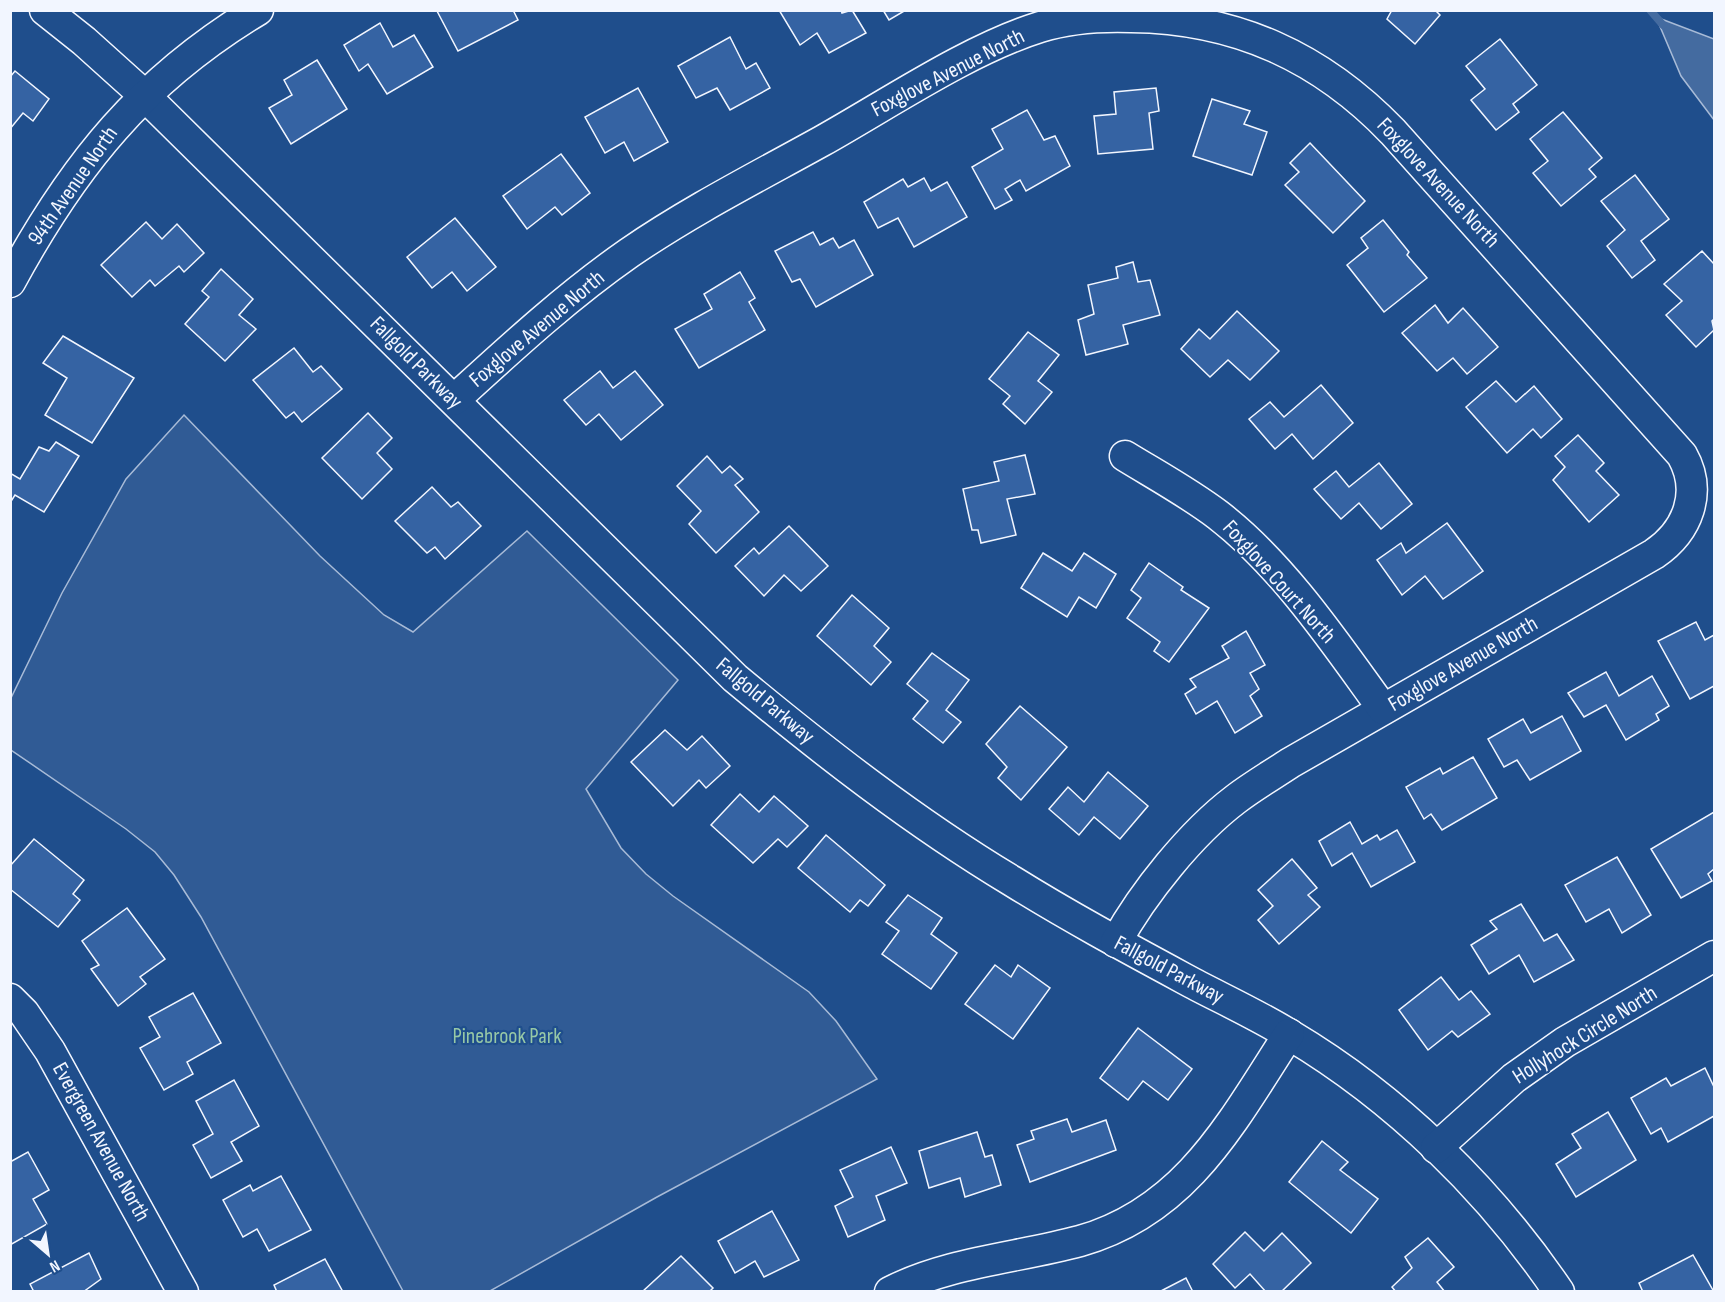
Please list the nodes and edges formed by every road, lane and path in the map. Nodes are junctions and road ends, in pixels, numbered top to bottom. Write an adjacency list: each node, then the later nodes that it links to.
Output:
1 (45, 10): 4 (street, Fallgold Parkway)
2 (258, 10): 4 (street, 94th Avenue North)
3 (1036, 19): 6 (street, Foxglove Avenue North); 8 (street, Foxglove Avenue North)
4 (144, 96): 5 (street, 94th Avenue North); 6 (street, Fallgold Parkway)
5 (10, 282)
6 (454, 400): 9 (street, Fallgold Parkway)
7 (1125, 456): 8 (street, Foxglove Court North)
8 (1383, 710): 9 (street, Foxglove Avenue North)
9 (1116, 942): 12 (street, Fallgold Parkway)
10 (1714, 956): 13 (street, Hollyhock Circle North)
11 (10, 999): 14 (street, Evergreen Avenue North)
12 (1289, 1034): 13 (street, Fallgold Parkway); 15 (street)
13 (1437, 1148): 16 (street, Fallgold Parkway)
14 (183, 1292)
15 (890, 1292)
16 (1559, 1292)

